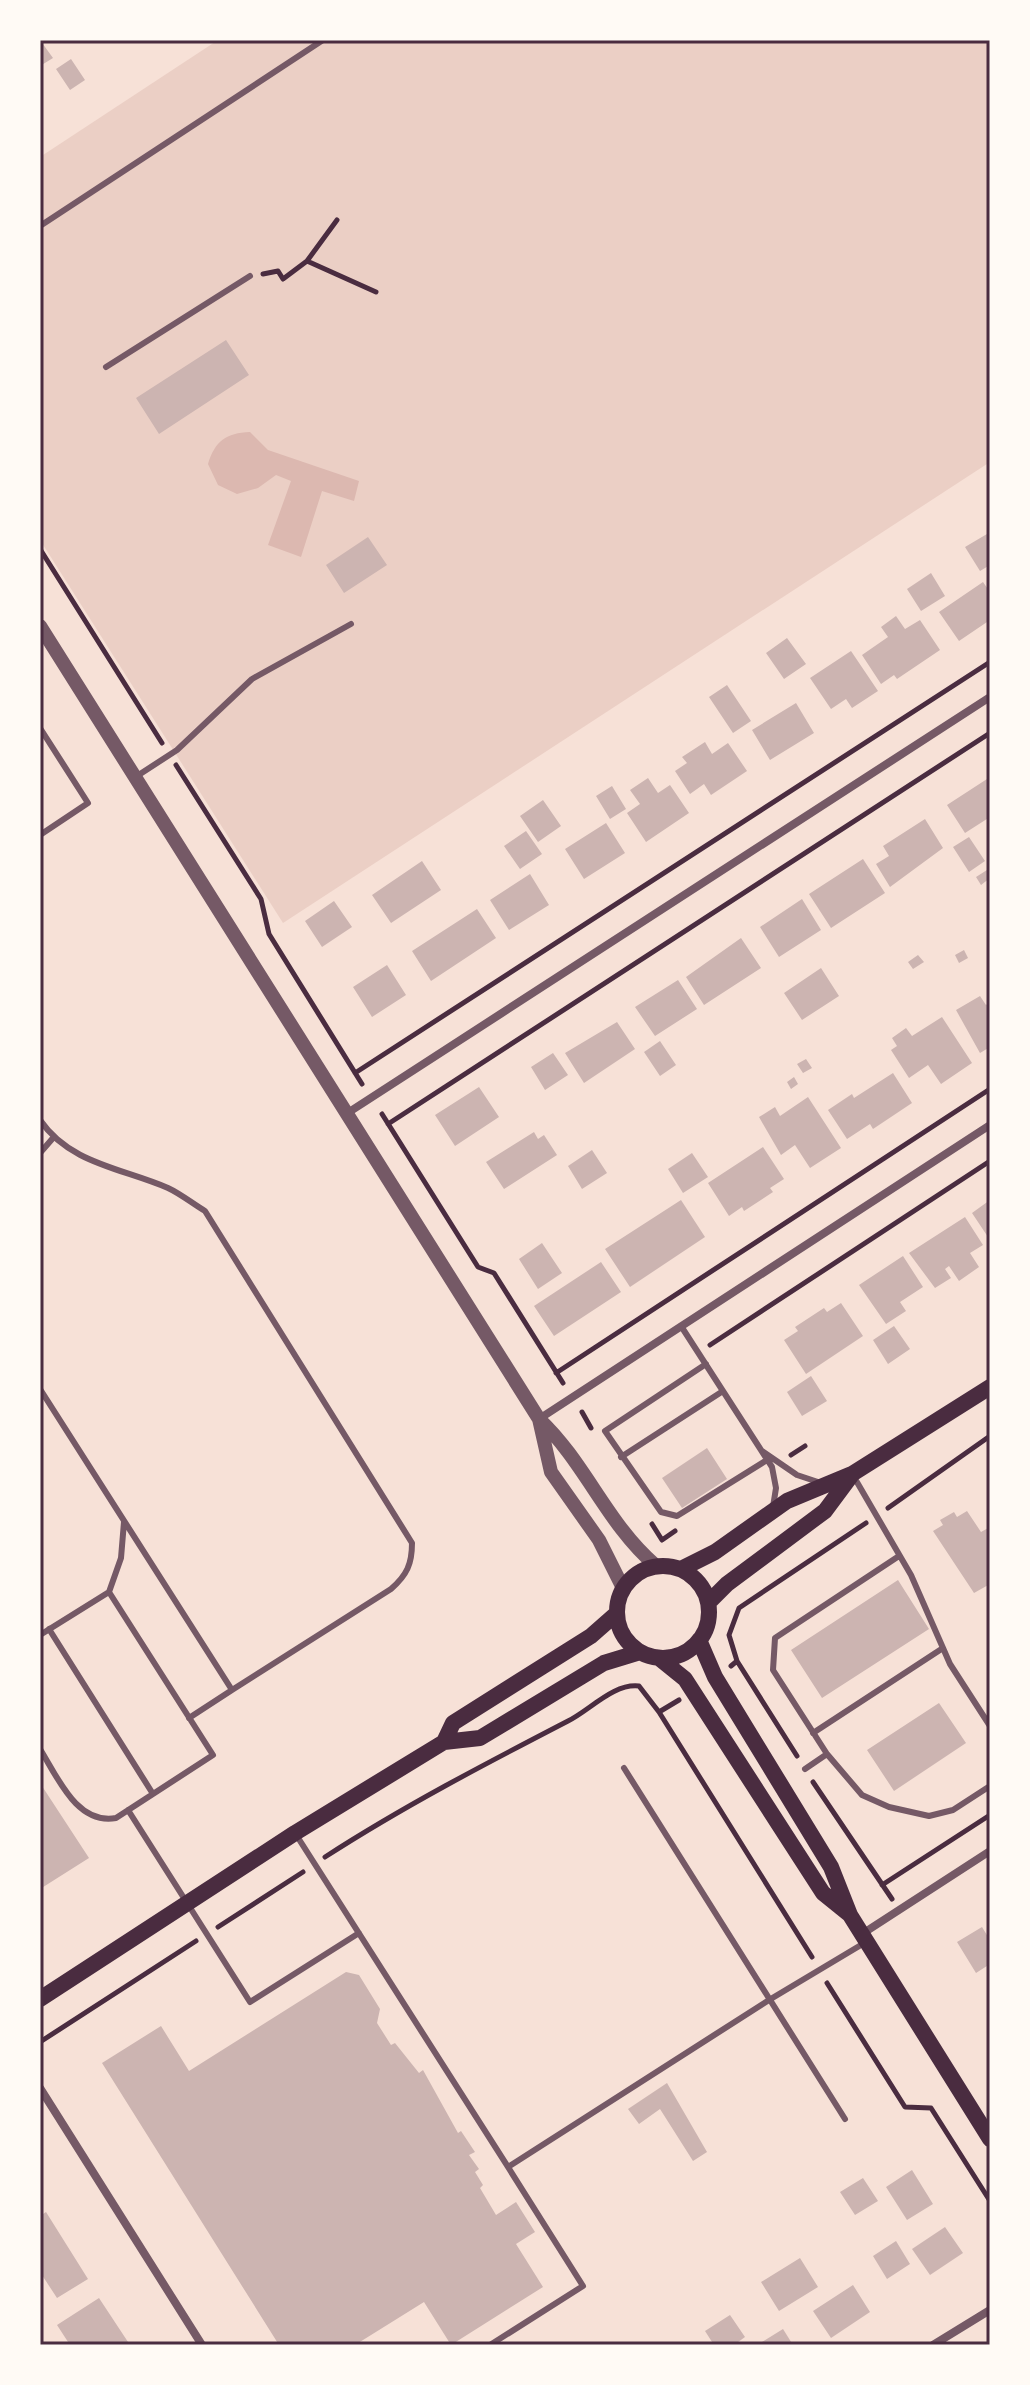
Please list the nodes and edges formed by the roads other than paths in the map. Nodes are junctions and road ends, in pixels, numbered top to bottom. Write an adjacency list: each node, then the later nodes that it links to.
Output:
1 (323, 40): 2 (lane)
2 (40, 226)
3 (250, 276): 4 (lane)
4 (106, 367)
5 (351, 624): 9 (lane)
6 (40, 626): 9 (street)
7 (990, 697): 11 (street)
8 (40, 728): 10 (lane)
9 (134, 778): 11 (street)
10 (40, 835)
11 (346, 1114): 21 (street)
12 (40, 1120): 14 (lane)
13 (990, 1125): 16 (street)
14 (53, 1138): 15 (lane); 42 (lane)
15 (40, 1153)
16 (681, 1326): 17 (lane); 21 (street)
17 (706, 1364): 20 (lane); 23 (lane)
18 (990, 1387): 25 (main road)
19 (40, 1389): 28 (lane)
20 (723, 1391): 22 (lane); 23 (lane)
21 (539, 1419): 30 (street); 32 (street)
22 (761, 1450): 24 (lane); 26 (lane)
23 (621, 1457): 24 (lane)
24 (767, 1460): 27 (lane)
25 (852, 1474): 26 (main road); 29 (lane); 34 (main road)
26 (830, 1483): 27 (main road)
27 (773, 1511): 31 (main road)
28 (124, 1521): 33 (lane); 42 (lane)
29 (899, 1556): 39 (lane); 45 (lane)
30 (655, 1565): 31 (main road); 32 (main road)
31 (681, 1569): 34 (main road)
32 (623, 1588): 35 (main road)
33 (109, 1592): 36 (lane); 43 (lane)
34 (708, 1603): 38 (main road)
35 (616, 1614): 40 (main road); 46 (main road)
36 (49, 1629): 37 (lane); 52 (lane)
37 (40, 1635)
38 (699, 1640): 41 (main road); 57 (main road)
39 (943, 1648): 44 (lane); 45 (lane)
40 (640, 1652): 41 (main road); 46 (main road)
41 (659, 1658): 57 (main road)
42 (232, 1690): 43 (lane)
43 (189, 1718): 52 (lane)
44 (990, 1726)
45 (813, 1733): 48 (lane)
46 (444, 1742): 54 (main road)
47 (40, 1749): 53 (lane)
48 (827, 1754): 50 (lane); 51 (lane)
49 (624, 1768): 61 (lane)
50 (805, 1769)
51 (990, 1786)
52 (153, 1794): 53 (lane)
53 (128, 1810): 56 (lane)
54 (295, 1833): 56 (main road); 58 (lane)
55 (990, 1851): 59 (street)
56 (188, 1903): 58 (lane); 60 (main road)
57 (850, 1915): 59 (main road)
58 (359, 1933): 65 (lane)
59 (864, 1938): 61 (lane); 64 (main road)
60 (40, 1999)
61 (769, 2000): 63 (lane); 65 (lane)
62 (40, 2088): 67 (street)
63 (845, 2119)
64 (990, 2139)
65 (508, 2167): 68 (lane)
66 (990, 2310): 69 (street)
67 (202, 2345)
68 (490, 2345)
69 (933, 2345)

